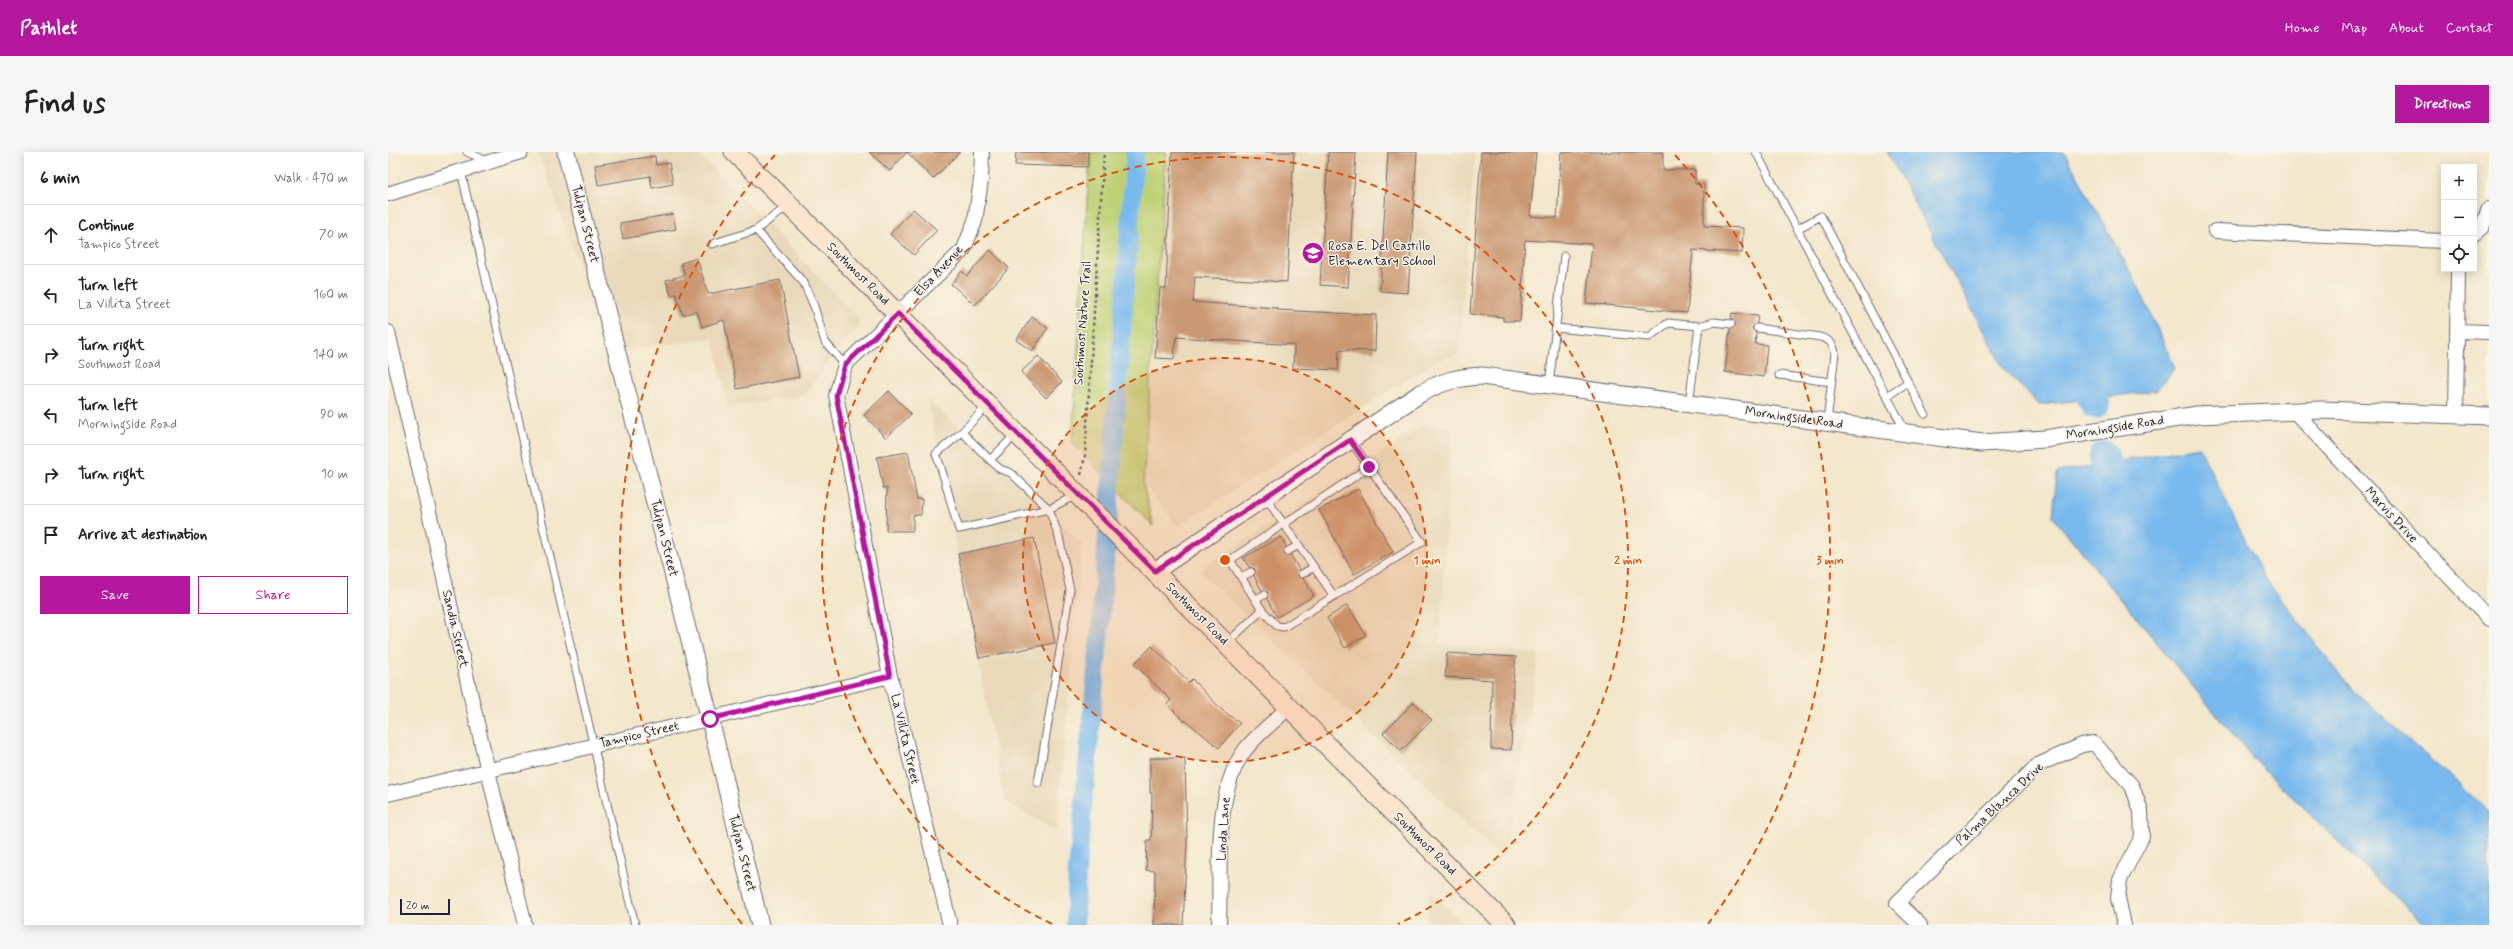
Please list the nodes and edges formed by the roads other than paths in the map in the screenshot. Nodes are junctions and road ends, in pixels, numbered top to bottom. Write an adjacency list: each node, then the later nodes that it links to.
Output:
1 (467, 152): 7 (lane)
2 (521, 152): 7 (street)
3 (566, 152): 66 (street, Tulipan Street)
4 (734, 152): 10 (main road, Southmost Road)
5 (982, 152): 20 (street, Elsa Avenue)
6 (1756, 152): 12 (lane)
7 (489, 162): 8 (street)
8 (461, 171): 9 (street); 67 (lane)
9 (388, 194)
10 (789, 205): 13 (lane); 20 (main road, Southmost Road)
11 (2489, 209): 15 (street)
12 (1797, 229): 31 (lane); 33 (lane)
13 (756, 230): 17 (lane); 28 (lane)
14 (2216, 231): 16 (street)
15 (2477, 231)
16 (2441, 241)
17 (712, 244)
18 (1564, 256): 23 (lane)
19 (2458, 272): 25 (street)
20 (898, 314): 28 (street, La Villita Street); 35 (main road, Southmost Road)
21 (1730, 324): 22 (lane)
22 (1699, 326): 23 (lane); 34 (lane)
23 (1556, 328): 32 (lane)
24 (1757, 328): 30 (lane)
25 (2457, 331): 27 (street); 38 (street)
26 (388, 332): 68 (street, Sandia Street)
27 (2489, 332)
28 (845, 365): 64 (street, La Villita Street)
29 (1779, 375): 30 (lane)
30 (1831, 382): 40 (lane)
31 (1908, 382): 33 (lane); 37 (lane)
32 (1549, 385): 34 (street, Morningside Road); 44 (street, Morningside Road)
33 (1887, 396): 43 (lane)
34 (1689, 404): 40 (street, Morningside Road)
35 (988, 405): 41 (lane); 42 (main road, Southmost Road)
36 (2294, 411): 38 (street, Morningside Road); 43 (street, Morningside Road); 62 (street, Marvis Drive)
37 (1925, 414)
38 (2456, 415): 39 (street, Morningside Road)
39 (2489, 416)
40 (1826, 423): 43 (street, Morningside Road)
41 (962, 432): 45 (lane); 49 (lane)
42 (1017, 433): 45 (lane); 47 (main road, Southmost Road)
43 (1907, 434)
44 (1350, 440): 46 (lane); 48 (street, Morningside Road)
45 (990, 460): 49 (lane)
46 (1369, 467): 50 (lane); 59 (lane)
47 (1078, 494): 49 (lane); 54 (main road, Southmost Road)
48 (1265, 497): 50 (lane); 54 (street, Morningside Road)
49 (1048, 509): 69 (lane)
50 (1283, 524): 51 (lane); 57 (lane)
51 (1299, 545): 52 (lane); 53 (lane)
52 (1288, 551)
53 (1314, 567): 56 (lane); 59 (lane)
54 (1155, 571): 63 (main road, Southmost Road)
55 (1251, 572): 57 (lane)
56 (1302, 574)
57 (1241, 577): 60 (lane)
58 (1264, 595): 60 (lane)
59 (1334, 596): 61 (lane)
60 (1256, 599): 61 (lane)
61 (1262, 610): 63 (lane)
62 (2489, 619)
63 (1226, 643): 65 (main road, Southmost Road)
64 (890, 676): 66 (street, Tampico Street); 74 (street, La Villita Street)
65 (1289, 707): 75 (street, Linda Lane); 76 (main road, Southmost Road)
66 (710, 719): 67 (street, Tampico Street); 73 (street, Tulipan Street)
67 (592, 746): 68 (street, Tampico Street); 72 (lane)
68 (488, 771): 70 (street, Tampico Street); 71 (street, Sandia Street)
69 (1038, 783)
70 (388, 794)
71 (525, 925)
72 (635, 925)
73 (760, 925)
74 (950, 925)
75 (1219, 925)
76 (1506, 925)
77 (1920, 925): 78 (street, Palma Blanca Drive)
78 (2124, 925)

